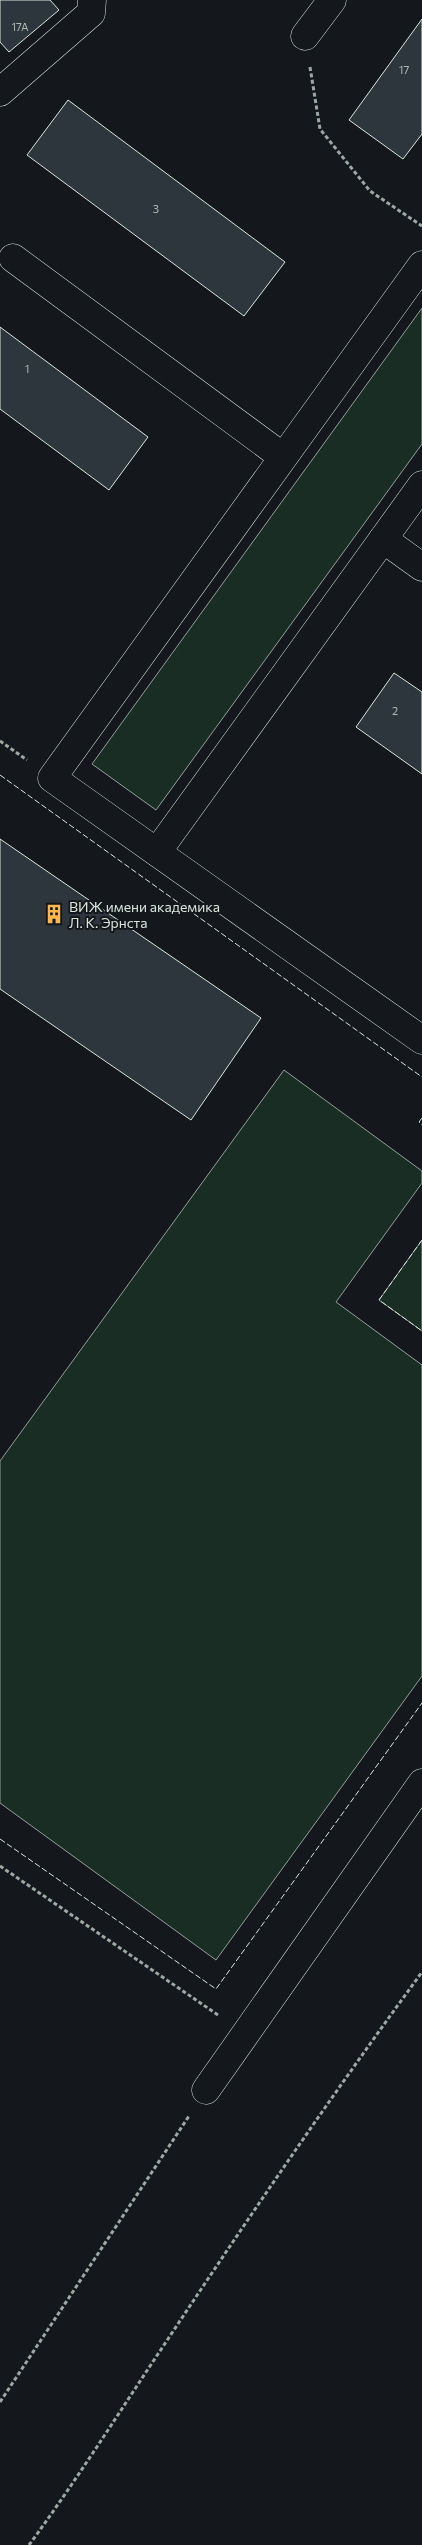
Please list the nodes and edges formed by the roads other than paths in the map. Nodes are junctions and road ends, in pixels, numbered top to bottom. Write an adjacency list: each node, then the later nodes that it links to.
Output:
1 (92, 0): 4 (street)
2 (332, 0): 3 (street)
3 (305, 36)
4 (0, 92)
5 (13, 258): 7 (street)
6 (422, 265): 7 (street)
7 (283, 458): 11 (street)
8 (422, 485): 9 (street)
9 (383, 539): 10 (street); 11 (street)
10 (422, 567)
11 (157, 852): 12 (street)
12 (422, 1040)
13 (422, 1783): 14 (street)
14 (206, 2090)

